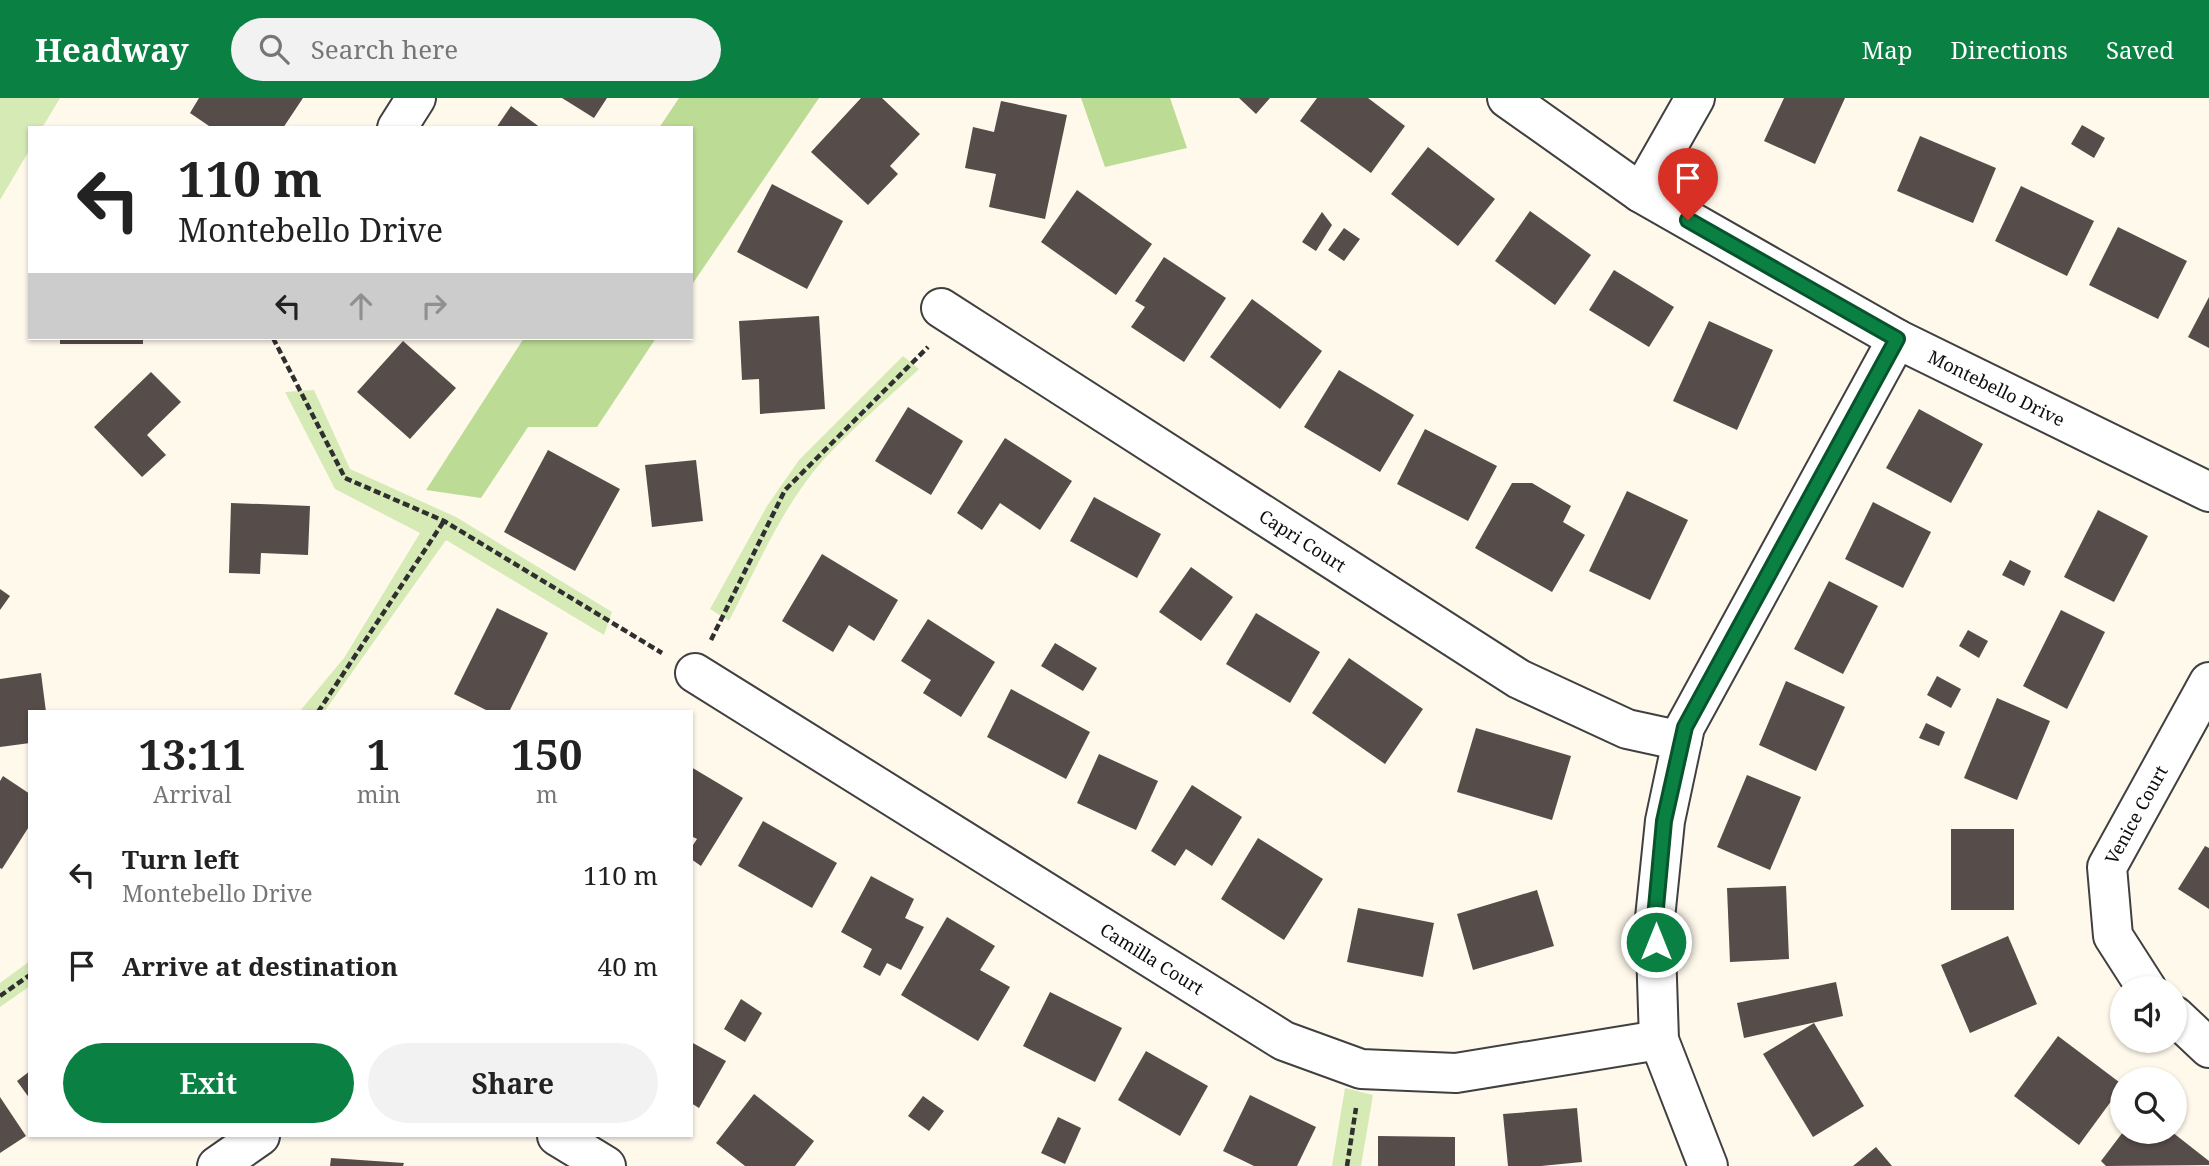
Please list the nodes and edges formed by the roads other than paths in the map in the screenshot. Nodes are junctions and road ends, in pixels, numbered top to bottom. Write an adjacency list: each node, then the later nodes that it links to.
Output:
1 (416, 98): 4 (street)
2 (1507, 98): 5 (street, Montebello Drive)
3 (1695, 98): 5 (street)
4 (398, 126)
5 (1642, 193): 7 (street, Montebello Drive)
6 (949, 313): 11 (street, Capri Court)
7 (1897, 339): 8 (street, Montebello Drive); 11 (street)
8 (2209, 492)
9 (695, 673): 14 (street, Camilla Court)
10 (2209, 682): 12 (street, Venice Court)
11 (1682, 741): 14 (street)
12 (2139, 976)
13 (2187, 1027): 15 (street)
14 (1659, 1040): 20 (street)
15 (2209, 1048)
16 (259, 1137): 18 (street)
17 (559, 1137): 19 (street)
18 (217, 1166)
19 (606, 1166)
20 (1708, 1166)

